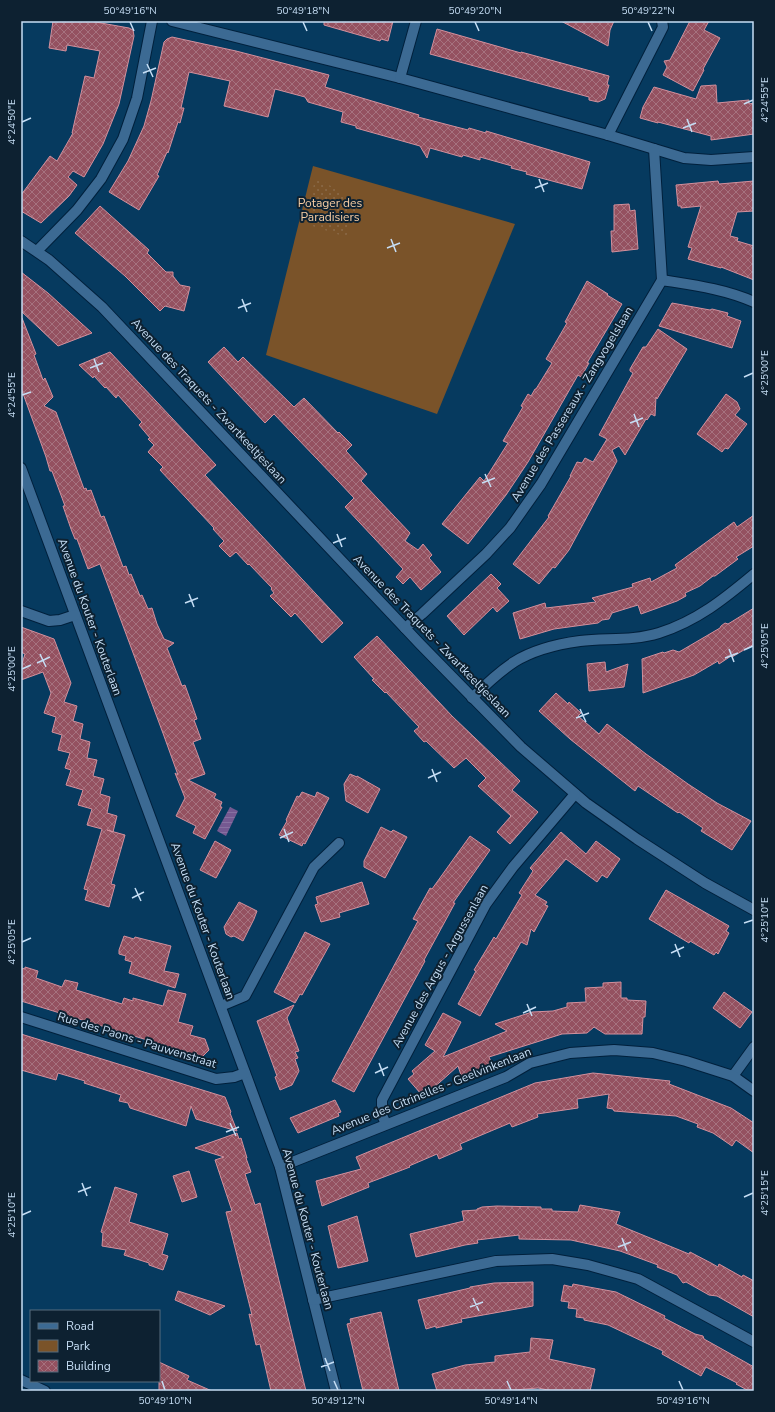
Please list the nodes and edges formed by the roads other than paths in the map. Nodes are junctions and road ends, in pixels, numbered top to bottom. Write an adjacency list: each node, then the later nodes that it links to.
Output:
1 (152, 21): 10 (street)
2 (172, 21): 5 (street)
3 (416, 21): 5 (street)
4 (662, 21): 6 (street)
5 (400, 78): 6 (street)
6 (608, 135): 7 (street)
7 (654, 149): 8 (street); 11 (street)
8 (754, 157)
9 (21, 241): 10 (street, Avenue des Traquets - Zwartkeeltjeslaan)
10 (37, 251): 17 (street, Avenue des Traquets - Zwartkeeltjeslaan)
11 (662, 280): 12 (street); 17 (street, Avenue des Passereaux - Zangvogelslaan)
12 (754, 302)
13 (21, 468): 16 (street, Avenue du Kouter - Kouterlaan)
14 (754, 574): 18 (street)
15 (21, 612): 16 (street)
16 (75, 615): 22 (street, Avenue du Kouter - Kouterlaan)
17 (404, 628): 18 (street, Avenue des Traquets - Zwartkeeltjeslaan)
18 (472, 698): 19 (street, Avenue des Traquets - Zwartkeeltjeslaan)
19 (575, 794): 21 (street, Avenue des Traquets - Zwartkeeltjeslaan); 28 (street, Avenue des Argus - Argussenlaan)
20 (339, 843): 22 (street)
21 (754, 910)
22 (221, 1006): 25 (street, Avenue du Kouter - Kouterlaan)
23 (21, 1017): 25 (street, Rue des Paons - Pauwenstraat)
24 (754, 1047): 26 (street)
25 (245, 1073): 29 (street, Avenue du Kouter - Kouterlaan)
26 (733, 1076): 27 (street, Avenue des Citrinelles - Geelvinkenlaan); 28 (street, Avenue des Citrinelles - Geelvinkenlaan)
27 (754, 1092)
28 (386, 1124): 29 (street, Avenue des Citrinelles - Geelvinkenlaan)
29 (280, 1167): 30 (street, Avenue du Kouter - Kouterlaan)
30 (313, 1300): 31 (street); 34 (street, Avenue du Kouter - Kouterlaan)
31 (754, 1342)
32 (21, 1380): 33 (street)
33 (45, 1391)
34 (336, 1391)

